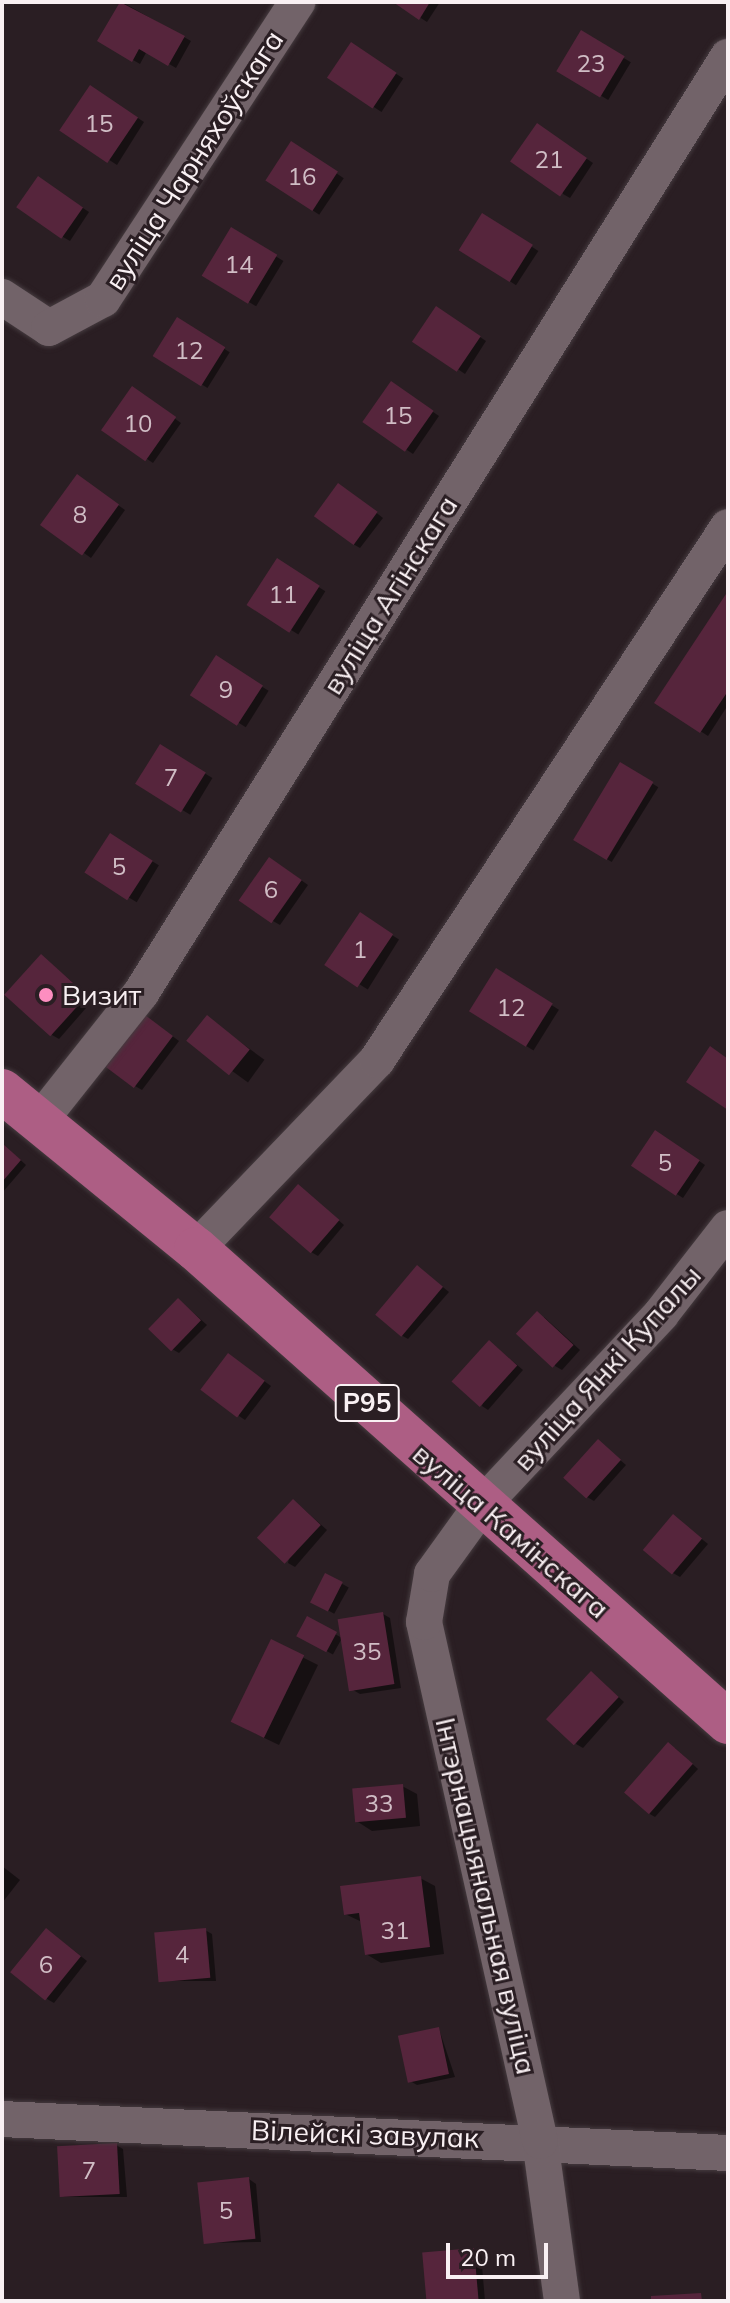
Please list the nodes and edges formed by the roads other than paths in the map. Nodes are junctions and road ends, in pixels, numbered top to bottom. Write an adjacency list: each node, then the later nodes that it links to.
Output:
1 (297, 2): 3 (street, вуліца Чарняхоўскага)
2 (728, 57): 6 (street, вуліца Агінскага)
3 (2, 297)
4 (728, 527): 8 (street)
5 (2, 1091): 6 (main road, вуліца Камінскага / Р95)
6 (38, 1123): 8 (main road, вуліца Камінскага / Р95)
7 (728, 1228): 9 (street, вуліца Янкі Купалы)
8 (196, 1249): 9 (main road, вуліца Камінскага / Р95)
9 (481, 1506): 10 (main road, вуліца Камінскага / Р95); 12 (street, Інтэрнацыянальная вуліца)
10 (728, 1722)
11 (2, 2119): 12 (street, Вілейскі завулак)
12 (540, 2141): 13 (street, Вілейскі завулак); 14 (street, Інтэрнацыянальная вуліца)
13 (728, 2153)
14 (562, 2301)

